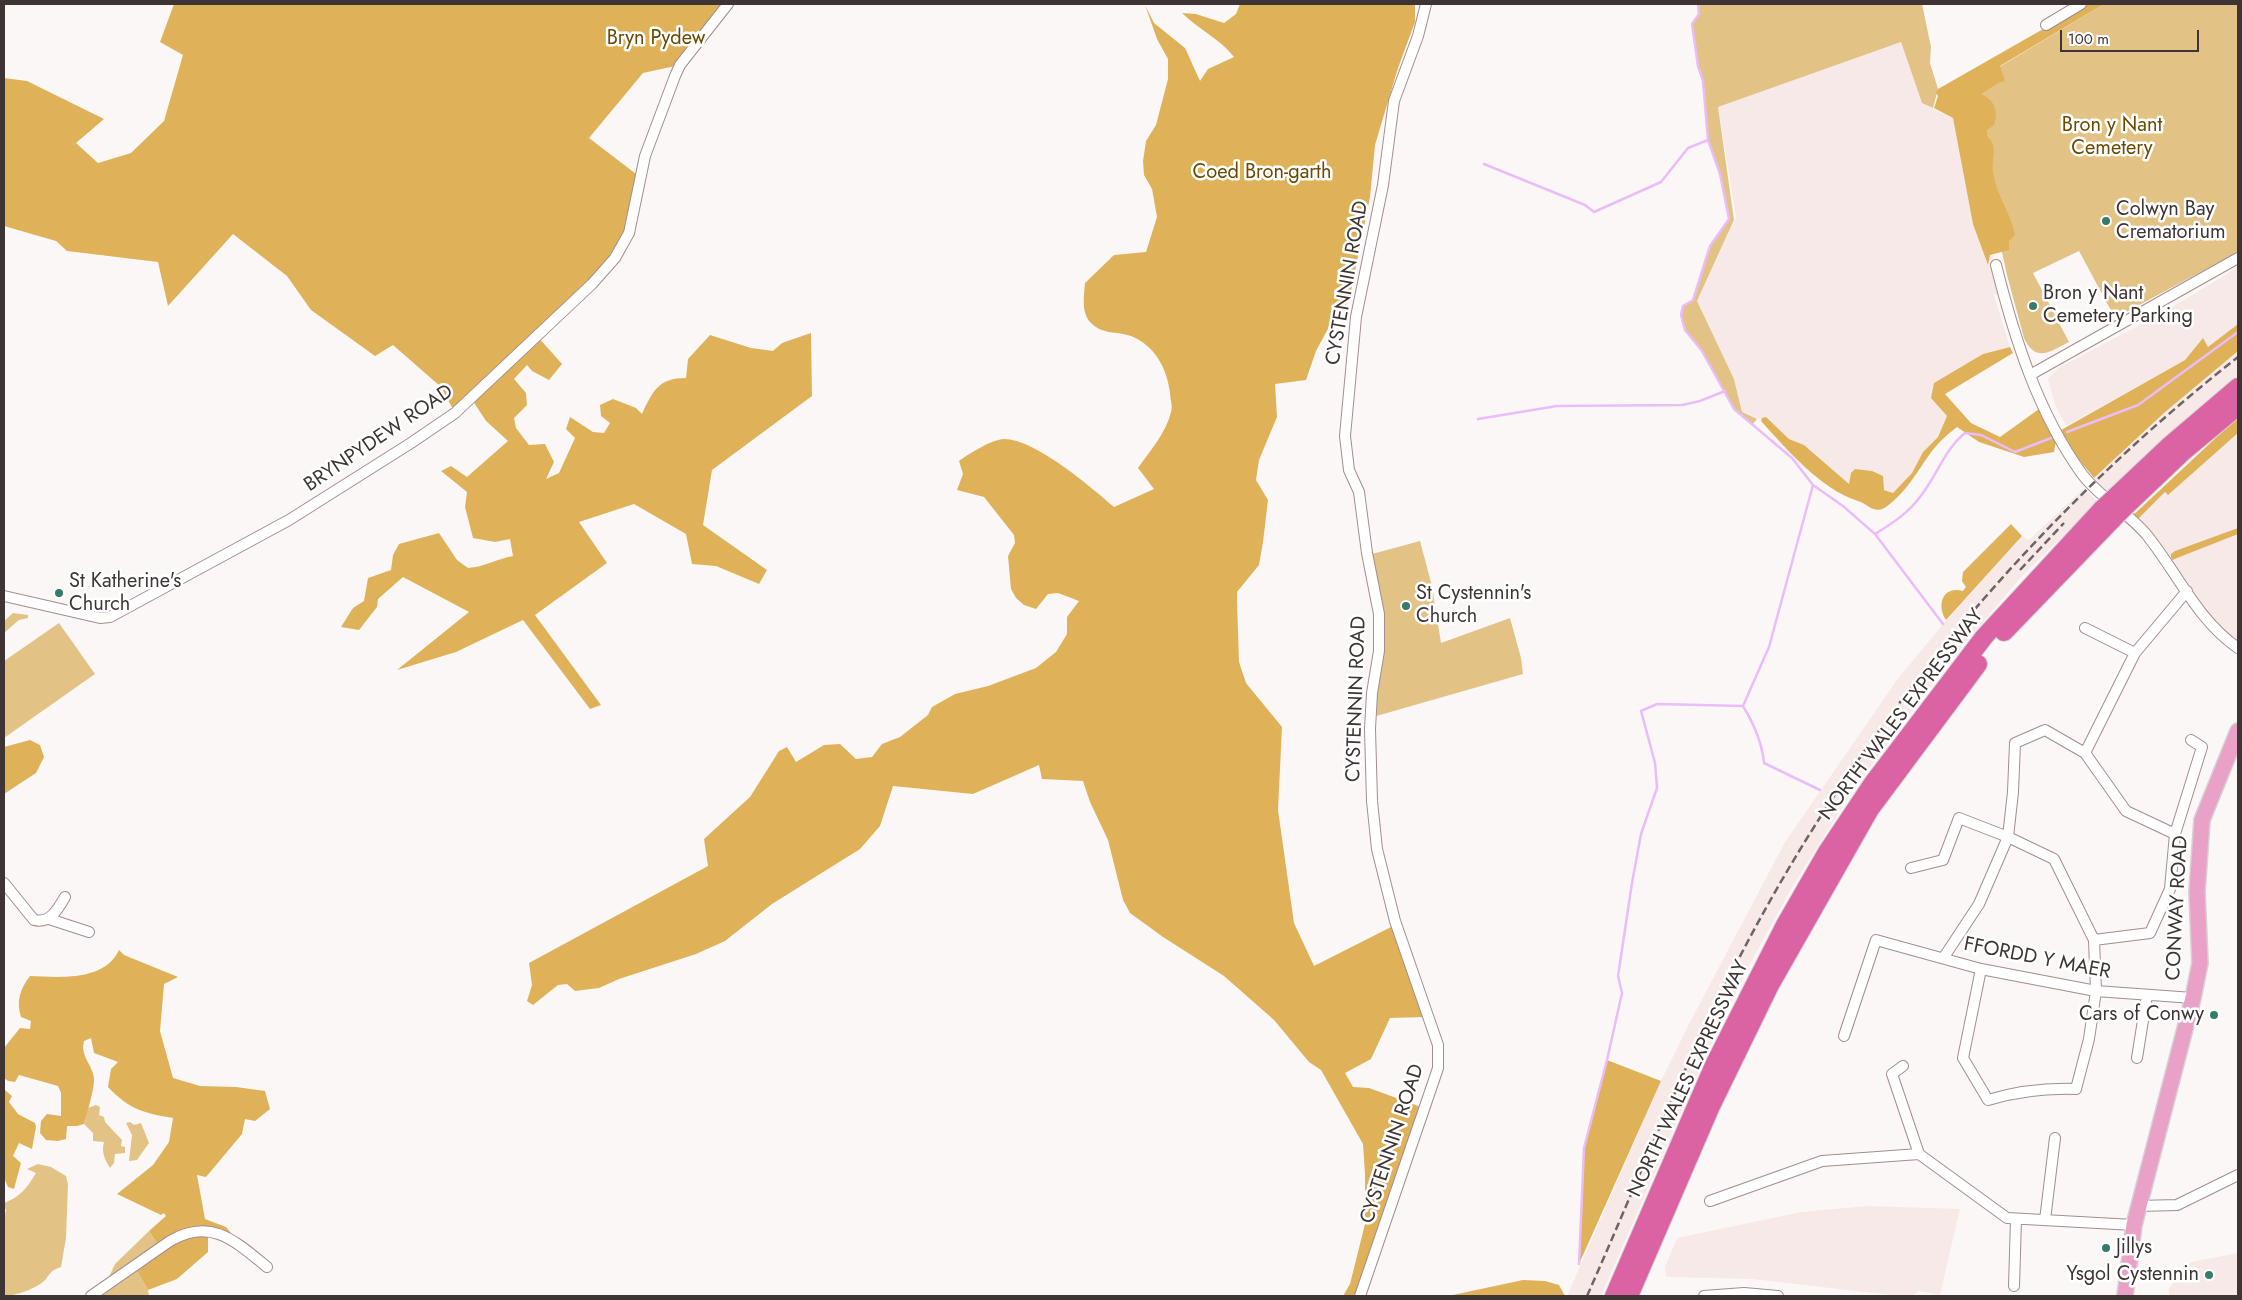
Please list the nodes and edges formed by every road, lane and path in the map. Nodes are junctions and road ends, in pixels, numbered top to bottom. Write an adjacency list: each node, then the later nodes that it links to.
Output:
1 (728, 4): 13 (street, BRYNPYDEW ROAD)
2 (1426, 4): 47 (street, CYSTENNIN ROAD)
3 (2082, 4): 4 (street)
4 (2046, 26)
5 (2238, 258): 7 (street)
6 (1996, 265): 7 (street)
7 (2030, 375): 12 (street)
8 (2238, 387): 10 (highway, NORTH WALES EXPRESSWAY)
9 (2238, 406): 10 (highway, NORTH WALES EXPRESSWAY)
10 (2121, 501): 11 (highway, NORTH WALES EXPRESSWAY, bridge)
11 (2108, 514): 48 (highway, NORTH WALES EXPRESSWAY); 49 (highway, NORTH WALES EXPRESSWAY)
12 (2187, 591): 15 (street); 16 (street)
13 (4, 596)
14 (2085, 628): 16 (street)
15 (2238, 648)
16 (2135, 653): 19 (street)
17 (2238, 730): 32 (main road, CONWAY ROAD)
18 (2191, 740): 20 (street)
19 (2086, 753): 20 (street); 21 (street)
20 (2175, 834): 27 (street)
21 (2008, 837): 22 (street); 27 (street); 28 (street)
22 (1910, 868)
23 (4, 883): 25 (street)
24 (65, 897): 25 (street)
25 (49, 919): 26 (street)
26 (89, 932)
27 (2094, 940): 30 (street)
28 (1944, 957): 29 (street, FFORDD Y MAER); 33 (street, FFORDD Y MAER)
29 (1981, 969): 30 (street, FFORDD Y MAER); 30 (street)
30 (2096, 991): 31 (street, FFORDD Y MAER)
31 (2147, 995): 32 (street, FFORDD Y MAER); 34 (street)
32 (2193, 998): 40 (main road, CONWAY ROAD)
33 (1844, 1036)
34 (2137, 1058)
35 (1902, 1066): 37 (street)
36 (2055, 1138): 42 (street)
37 (1919, 1154): 39 (street); 41 (street)
38 (2238, 1175): 40 (street)
39 (1710, 1201)
40 (2138, 1206): 43 (main road, CONWAY ROAD)
41 (2016, 1219): 42 (street); 45 (street)
42 (2045, 1220): 43 (street)
43 (2134, 1225): 52 (main road, CONWAY ROAD)
44 (267, 1267): 46 (street)
45 (2014, 1286)
46 (91, 1296)
47 (1360, 1296)
48 (1614, 1296)
49 (1629, 1296)
50 (1705, 1296): 51 (street)
51 (1778, 1296)
52 (2125, 1296)

